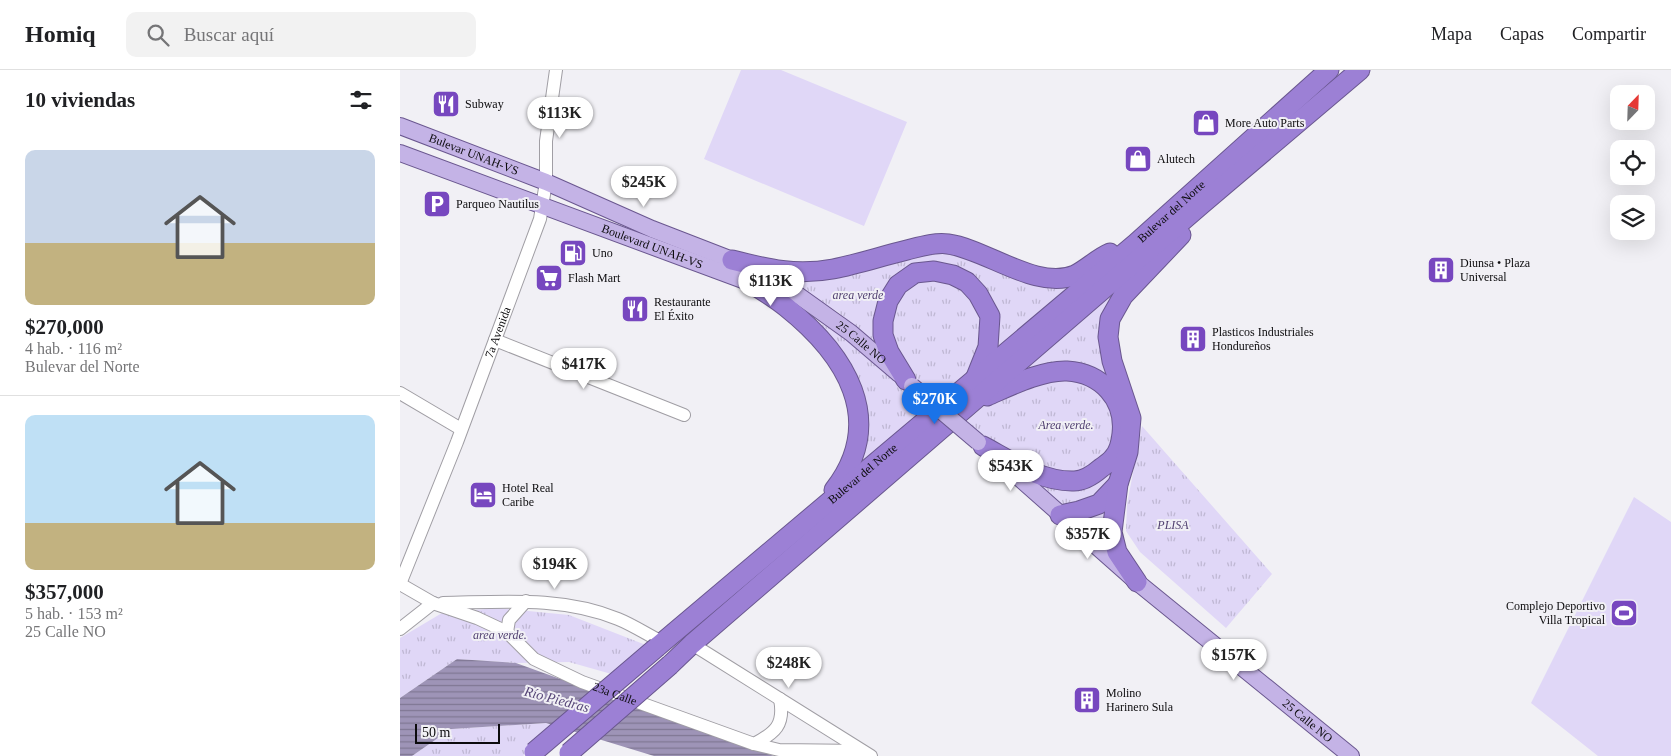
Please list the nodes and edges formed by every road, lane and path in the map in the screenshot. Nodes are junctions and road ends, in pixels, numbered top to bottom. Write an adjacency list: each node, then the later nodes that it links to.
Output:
1 (556, 70): 6 (street, 7a Avenida)
2 (1329, 70): 9 (highway, Bulevar del Norte)
3 (1360, 70): 7 (highway, Bulevar del Norte)
4 (400, 126): 6 (main road, Bulevar UNAH-VS)
5 (400, 153): 8 (main road, Bulevar UNAH-VS)
6 (546, 182): 8 (street, 7a Avenida); 10 (main road, Boulevard UNAH-VS)
7 (1202, 204): 17 (highway, Bulevar del Norte); 21 (highway)
8 (542, 206): 11 (main road, Boulevard UNAH-VS); 13 (street, 7a Avenida)
9 (1135, 244): 10 (highway); 14 (highway, Bulevar del Norte)
10 (732, 260): 12 (main road, Boulevard UNAH-VS)
11 (748, 281): 12 (main road, Boulevard UNAH-VS); 22 (highway)
12 (804, 300): 15 (main road, 25 Calle NO)
13 (495, 340): 18 (street); 19 (street, 7a Avenida)
14 (976, 379): 15 (highway); 22 (highway, Bulevar del Norte)
15 (909, 383): 20 (main road, 25 Calle NO, bridge)
16 (400, 393): 19 (street)
17 (972, 402): 20 (highway); 30 (highway, Bulevar del Norte)
18 (684, 415)
19 (461, 430): 25 (street, 7a Avenida)
20 (980, 444): 23 (main road, 25 Calle NO)
21 (1118, 484): 23 (highway); 24 (highway)
22 (818, 512): 31 (highway, Bulevar del Norte)
23 (1060, 514): 24 (main road, 25 Calle NO)
24 (1137, 582): 37 (main road, 25 Calle NO)
25 (400, 584): 27 (street, 23a Calle)
26 (526, 601): 27 (street); 29 (street); 31 (street)
27 (433, 603): 28 (street); 29 (street, 23a Calle)
28 (400, 629)
29 (507, 632): 33 (street, 23a Calle)
30 (692, 644): 32 (street); 36 (highway, Bulevar del Norte, bridge)
31 (659, 645): 35 (highway, Bulevar del Norte, bridge)
32 (780, 699): 33 (street); 34 (street)
33 (754, 744): 34 (street, 23a Calle)
34 (867, 753)
35 (531, 754)
36 (567, 754)
37 (1351, 756)

